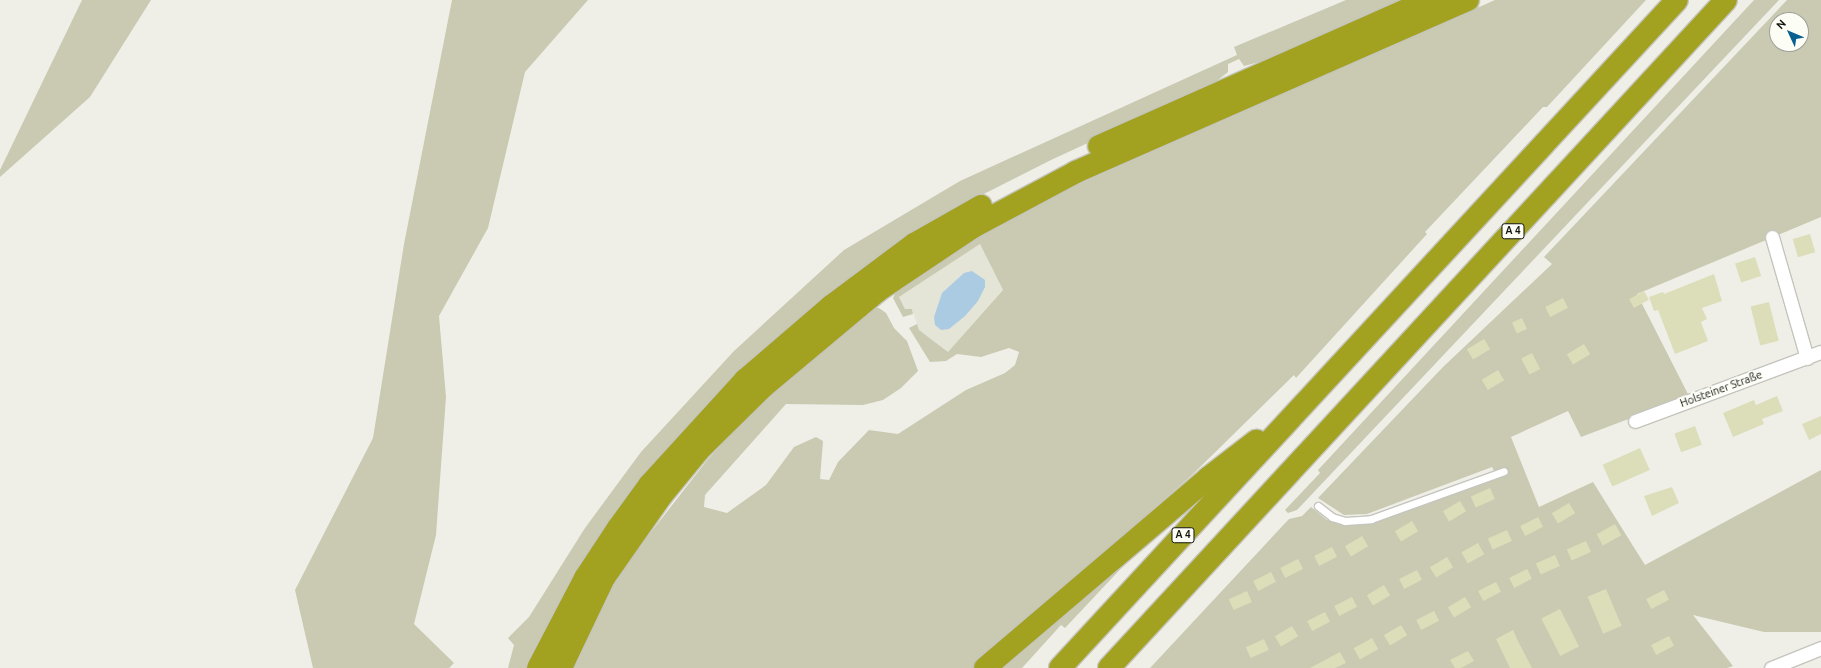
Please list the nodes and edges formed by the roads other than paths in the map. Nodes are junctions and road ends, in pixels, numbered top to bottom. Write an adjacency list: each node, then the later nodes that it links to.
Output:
1 (1430, 0): 13 (highway)
2 (1468, 0): 14 (highway)
3 (1677, 0): 8 (highway, A 4)
4 (1726, 0): 17 (highway, A 4)
5 (1772, 237): 7 (street)
6 (1821, 352): 7 (street, Holsteiner Straße)
7 (1807, 358): 9 (street, Holsteiner Straße)
8 (1306, 402): 15 (highway); 16 (highway, A 4)
9 (1635, 421)
10 (1504, 471): 11 (lane)
11 (1318, 506)
12 (1821, 648): 18 (street)
13 (538, 668)
14 (561, 668)
15 (985, 668)
16 (1060, 668)
17 (1108, 668)
18 (1771, 668)

